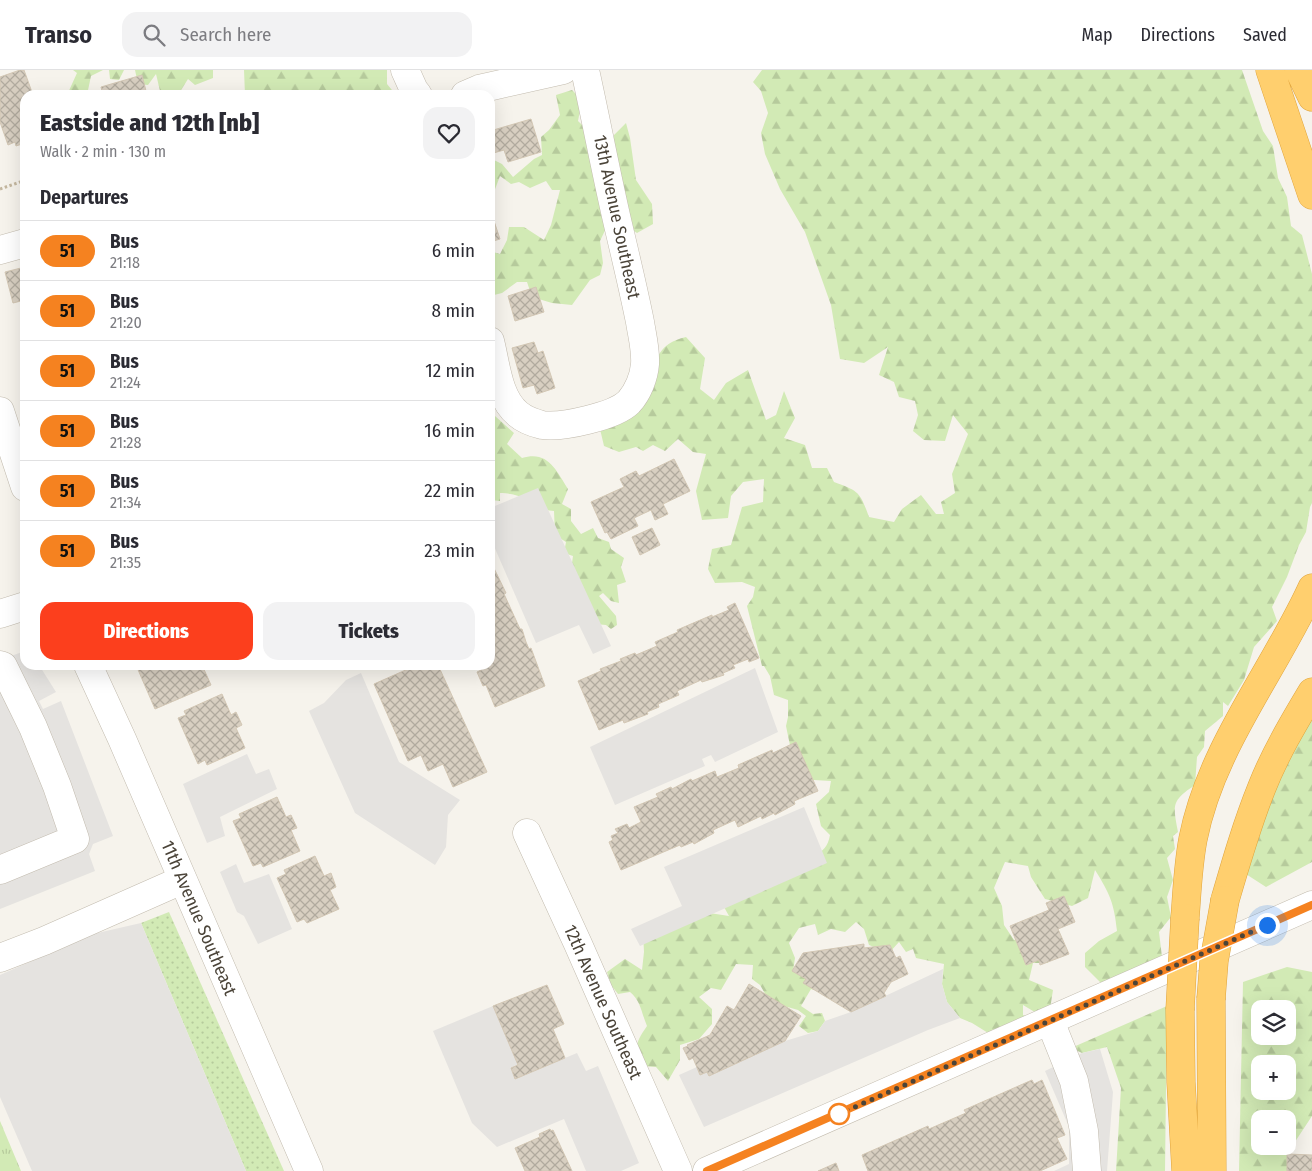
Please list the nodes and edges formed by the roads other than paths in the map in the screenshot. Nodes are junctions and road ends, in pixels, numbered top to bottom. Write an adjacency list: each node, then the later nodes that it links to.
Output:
1 (405, 70): 6 (street)
2 (563, 70): 7 (street)
3 (585, 70): 12 (street, 13th Avenue Southeast)
4 (1270, 70): 9 (highway)
5 (1299, 70): 8 (highway)
6 (414, 90)
7 (477, 90)
8 (1312, 97)
9 (1312, 195)
10 (20, 244): 11 (street)
11 (0, 250)
12 (495, 361)
13 (0, 411): 14 (street)
14 (20, 472)
15 (1312, 588): 31 (highway, bridge)
16 (20, 608): 17 (street)
17 (0, 614)
18 (0, 665): 22 (street)
19 (90, 670): 23 (street, 11th Avenue Southeast)
20 (1312, 692): 32 (highway, bridge)
21 (526, 833): 28 (street, 12th Avenue Southeast)
22 (0, 870)
23 (182, 880): 25 (street); 27 (street, 11th Avenue Southeast)
24 (1312, 905): 26 (street)
25 (0, 958)
26 (1050, 1021): 29 (street); 30 (street)
27 (309, 1171)
28 (678, 1171)
29 (707, 1171)
30 (1087, 1171)
31 (1186, 1171)
32 (1212, 1171)

